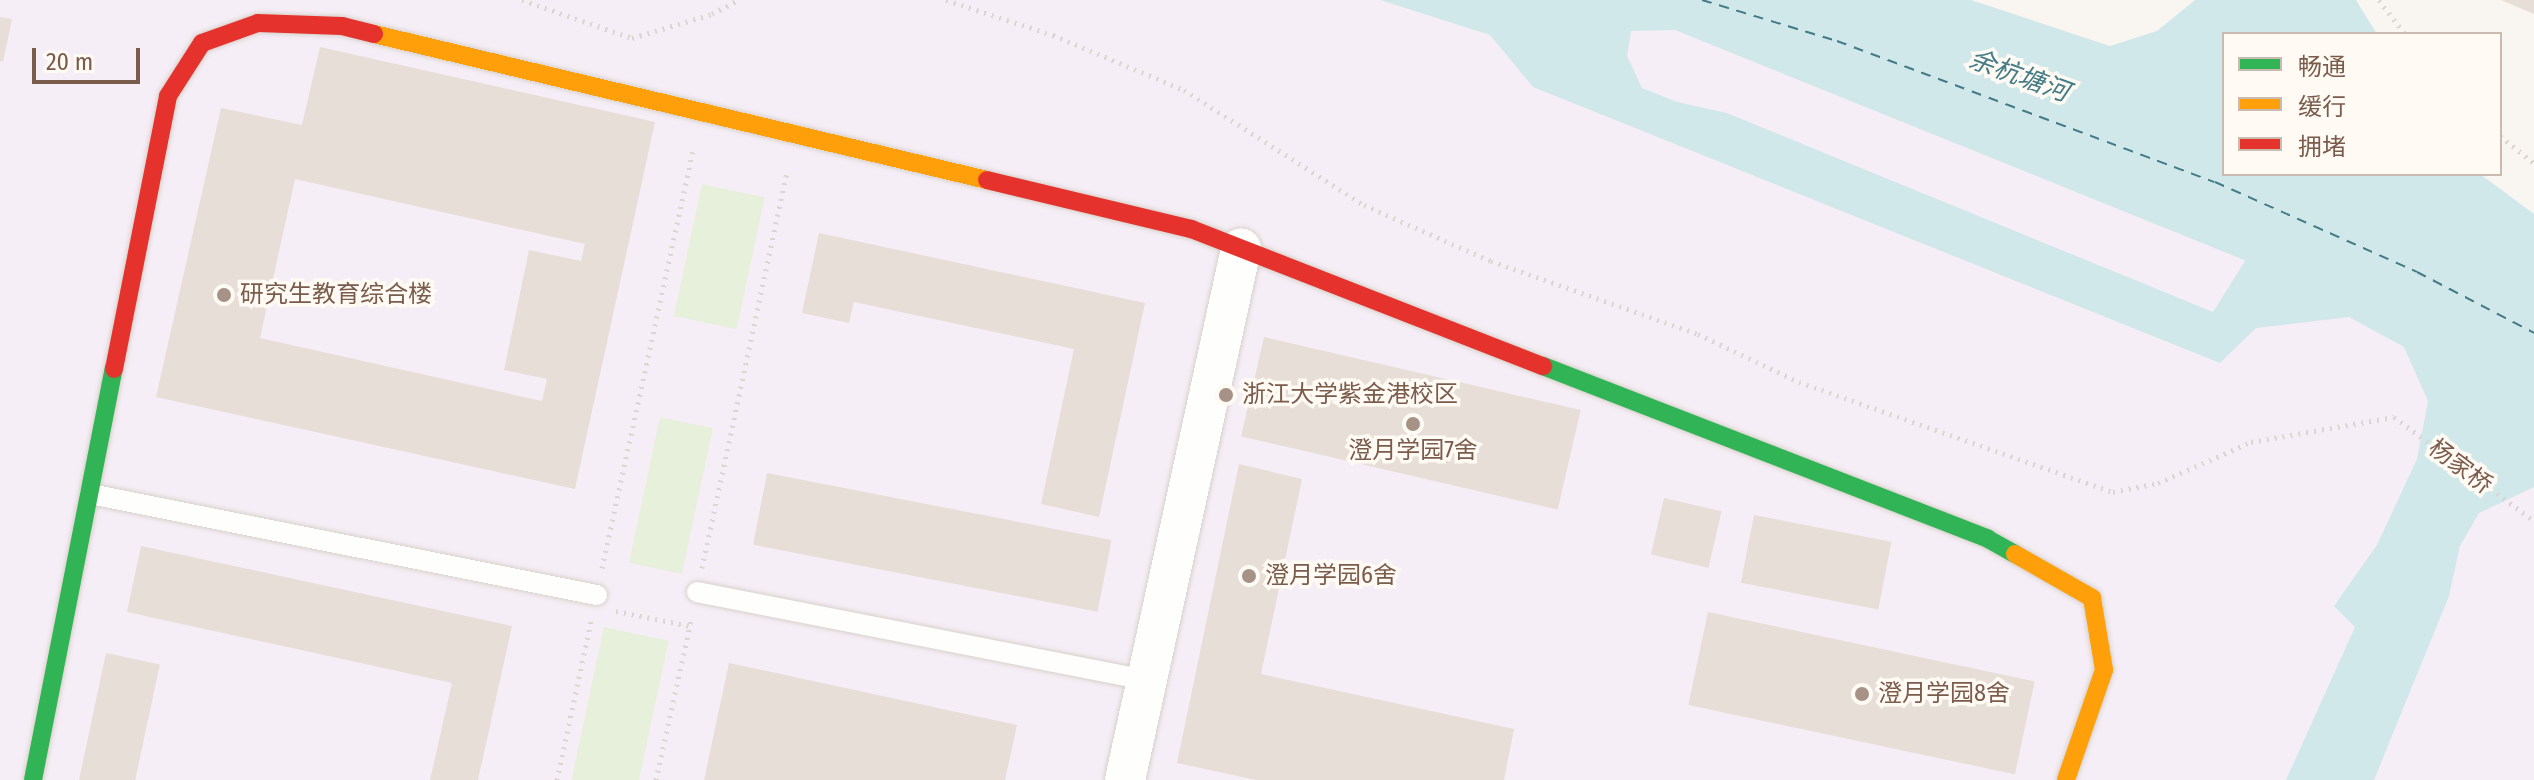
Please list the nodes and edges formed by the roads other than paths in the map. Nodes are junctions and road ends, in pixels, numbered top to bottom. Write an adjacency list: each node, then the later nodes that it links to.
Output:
1 (1241, 249): 2 (street); 5 (street); 8 (street)
2 (90, 494): 4 (lane); 6 (street)
3 (697, 592): 5 (lane)
4 (595, 601)
5 (1147, 680): 7 (street)
6 (33, 780)
7 (1125, 780)
8 (2066, 780)

